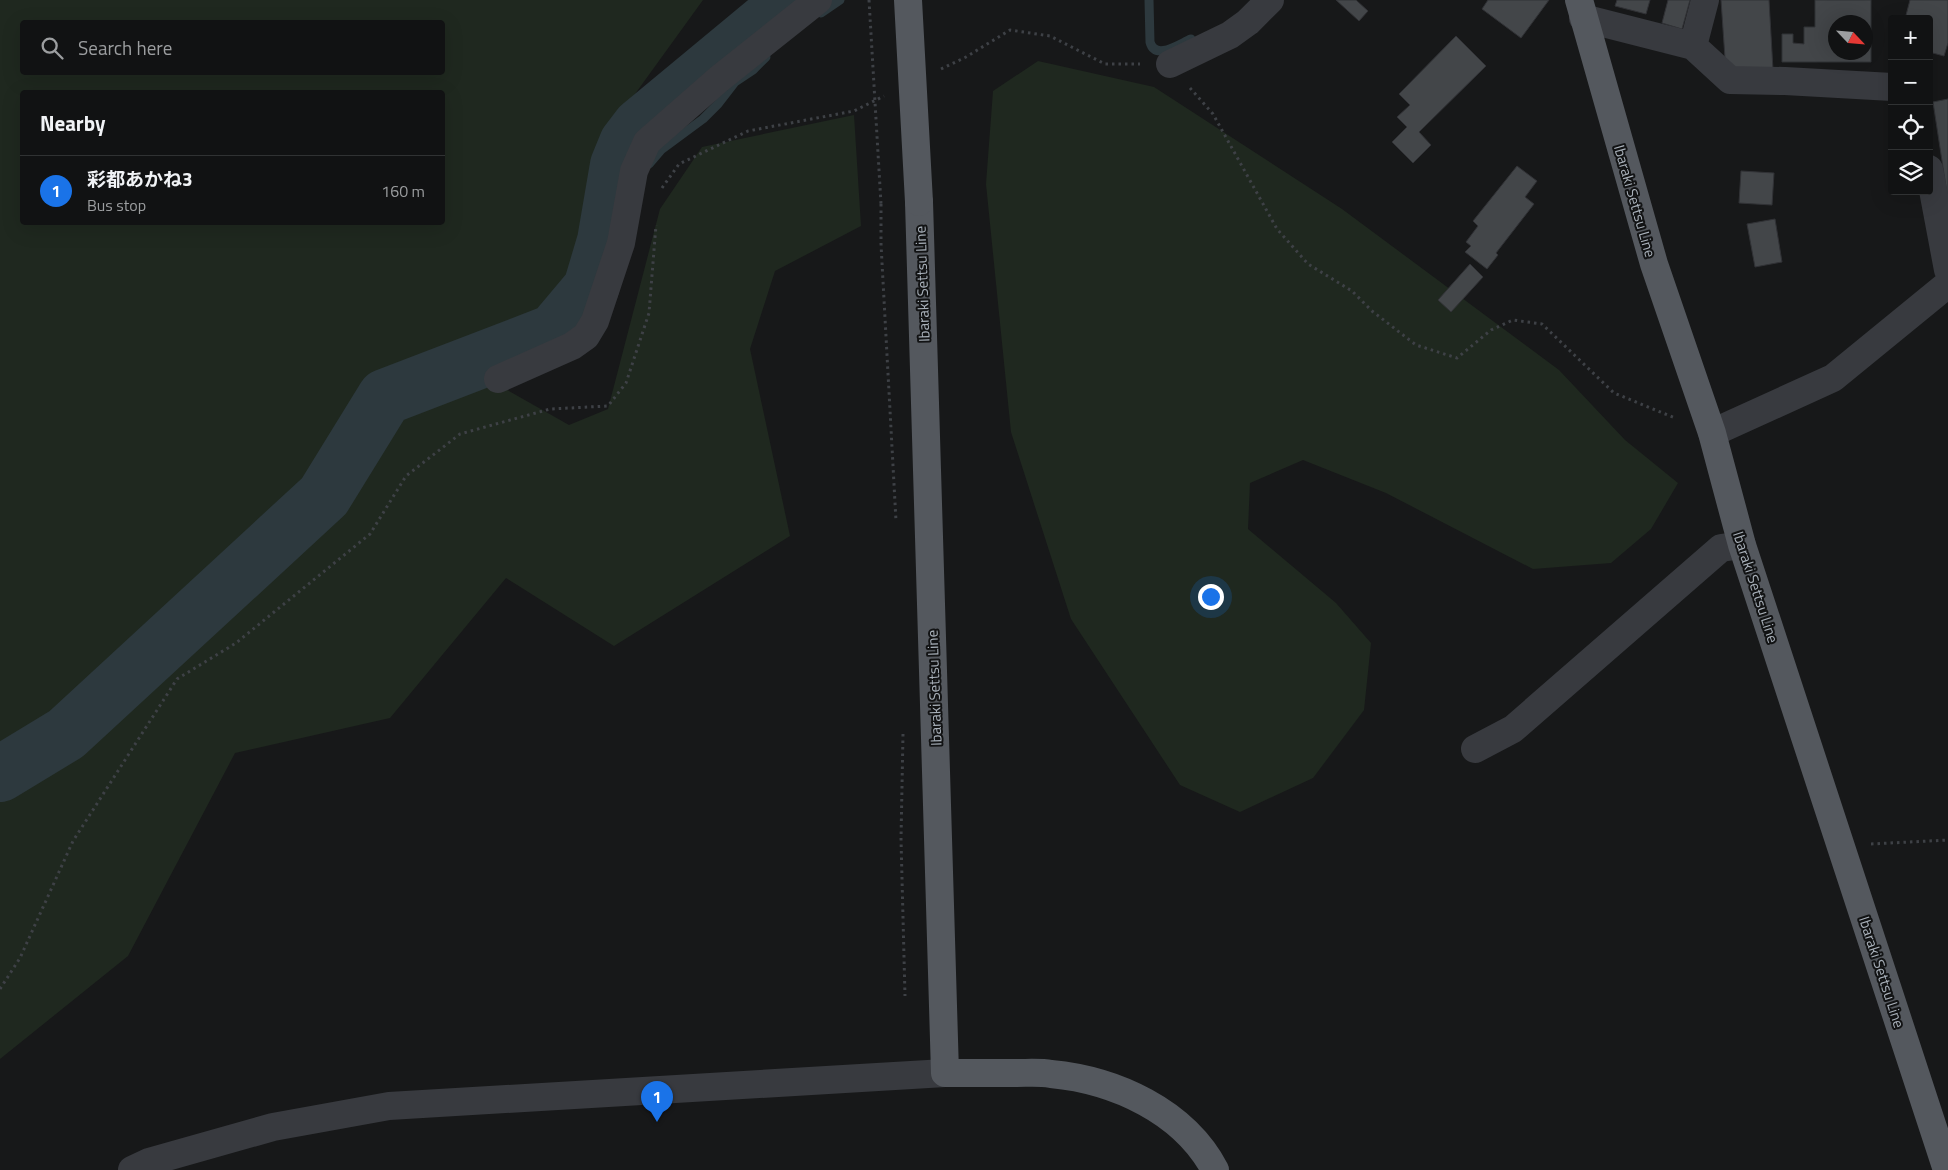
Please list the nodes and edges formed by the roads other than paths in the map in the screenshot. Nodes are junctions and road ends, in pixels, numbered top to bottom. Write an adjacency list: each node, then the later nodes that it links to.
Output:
1 (818, 0): 12 (street)
2 (908, 0): 16 (main road, Ibaraki Settsu Line, bridge)
3 (1270, 0): 7 (street)
4 (1705, 0): 6 (street)
5 (1581, 9): 6 (street); 13 (main road, Ibaraki Settsu Line)
6 (1693, 46): 8 (street)
7 (1170, 64)
8 (1888, 87)
9 (1933, 190): 10 (street)
10 (1948, 270)
11 (1948, 284): 13 (street)
12 (498, 379)
13 (1712, 433): 14 (main road, Ibaraki Settsu Line)
14 (1742, 545): 15 (street); 19 (main road, Ibaraki Settsu Line)
15 (1475, 749)
16 (945, 1073): 17 (street); 18 (main road)
17 (132, 1170)
18 (1215, 1170)
19 (1947, 1170)

